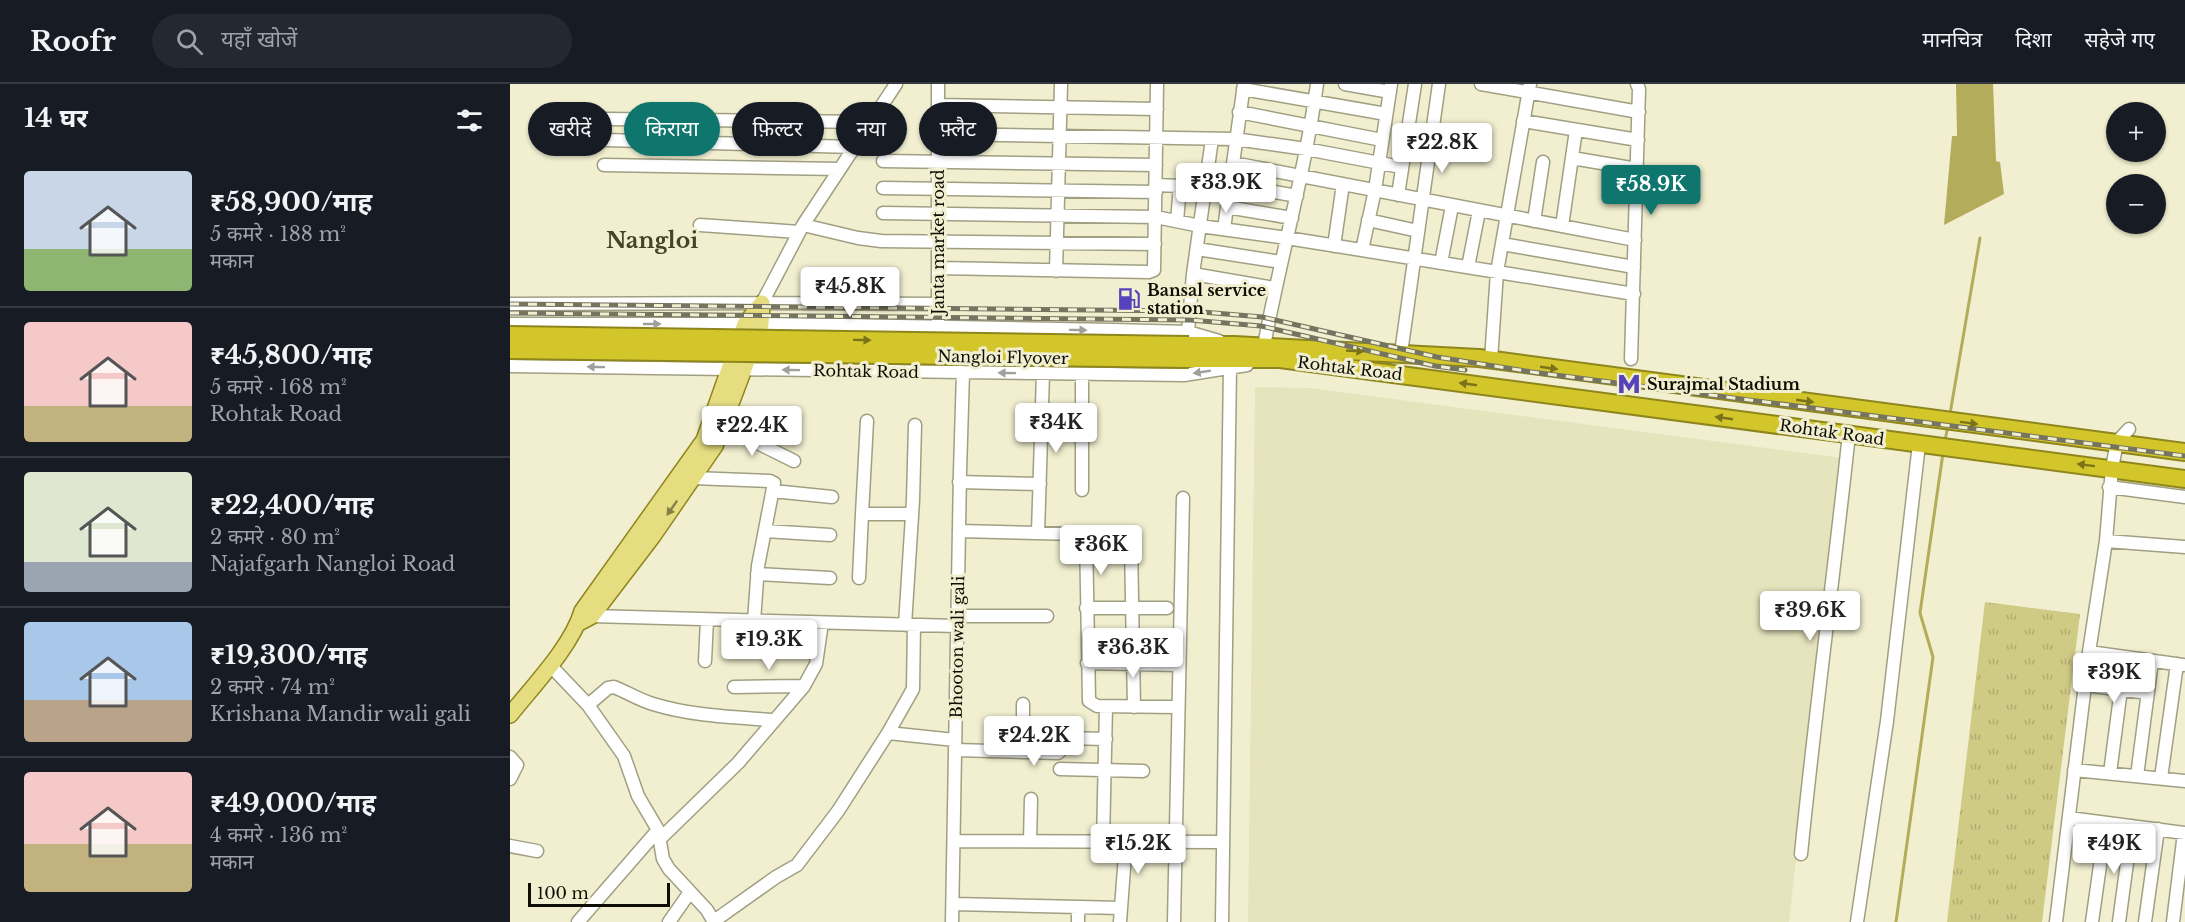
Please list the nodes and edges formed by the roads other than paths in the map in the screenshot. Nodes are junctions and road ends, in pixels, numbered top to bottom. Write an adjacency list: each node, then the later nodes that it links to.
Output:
1 (896, 84): 14 (street)
2 (938, 84): 15 (street, Janta market road)
3 (1061, 84): 18 (street)
4 (1157, 84): 19 (street)
5 (1317, 84): 16 (street)
6 (1345, 84): 12 (street)
7 (1415, 84): 49 (street)
8 (1439, 84): 64 (street)
9 (1481, 84): 13 (street)
10 (1637, 84): 21 (street)
11 (1244, 86): 16 (street); 20 (street)
12 (1390, 88): 22 (street)
13 (1529, 88): 21 (street); 24 (street)
14 (884, 102)
15 (938, 102)
16 (1315, 102): 22 (street); 26 (street)
17 (997, 106): 18 (street)
18 (1061, 107): 19 (street); 29 (street)
19 (1157, 110): 30 (street)
20 (1239, 112): 26 (street); 33 (street)
21 (1639, 112): 35 (street)
22 (1386, 114): 34 (street)
23 (612, 118): 25 (street)
24 (1523, 121): 27 (street); 72 (street)
25 (836, 122)
26 (1311, 125): 34 (street); 37 (street)
27 (1576, 130): 35 (street); 40 (street)
28 (997, 135): 29 (street)
29 (1060, 136): 30 (street); 47 (street)
30 (1157, 138): 31 (street); 48 (street)
31 (1212, 139): 33 (street); 57 (street)
32 (612, 140): 36 (street)
33 (1235, 140): 37 (street); 44 (street)
34 (1382, 140): 45 (street)
35 (1638, 140): 51 (street)
36 (836, 146)
37 (1306, 148): 45 (street); 52 (street)
38 (848, 156): 50 (street)
39 (938, 156): 42 (street, Janta market road)
40 (1572, 158): 51 (street); 79 (street)
41 (883, 160): 42 (street)
42 (938, 162): 47 (street); 56 (street, Janta market road)
43 (1543, 162): 76 (street)
44 (1233, 163): 52 (street); 53 (street)
45 (1378, 163): 49 (street); 61 (street)
46 (604, 165): 50 (street)
47 (1059, 165): 48 (street); 60 (street)
48 (1156, 165): 59 (street)
49 (1401, 167): 62 (street)
50 (840, 169): 80 (street)
51 (1637, 169): 84 (street)
52 (1301, 176): 54 (street); 63 (street)
53 (1230, 184): 63 (street); 66 (street)
54 (1343, 184): 61 (street); 89 (street)
55 (1180, 186): 57 (street); 59 (street); 75 (street)
56 (938, 187): 58 (street); 60 (street); 69 (street, Janta market road)
57 (1206, 187): 78 (street)
58 (883, 188)
59 (1156, 188): 60 (street); 71 (street)
60 (1059, 190): 70 (street)
61 (1375, 190): 62 (street); 74 (street)
62 (1398, 195): 64 (street)
63 (1297, 196): 73 (street)
64 (1424, 200): 65 (street); 82 (street)
65 (1452, 206): 67 (street); 94 (street)
66 (1227, 207): 73 (street); 81 (street)
67 (1479, 211): 72 (street); 95 (street)
68 (883, 213): 69 (street)
69 (938, 214): 70 (street); 85 (street, Janta market road)
70 (1058, 216): 71 (street); 86 (street)
71 (1156, 217): 75 (street); 88 (street)
72 (1506, 217): 76 (street); 87 (street)
73 (1292, 218): 83 (street)
74 (1368, 220): 82 (street); 91 (street)
75 (1177, 221): 78 (street)
76 (1534, 221): 79 (street)
77 (700, 225): 80 (street)
78 (1200, 226): 81 (street); 90 (street)
79 (1562, 226): 84 (street)
80 (801, 229): 85 (street); 103 (street)
81 (1224, 229): 83 (street)
82 (1418, 231): 92 (street)
83 (1287, 238): 89 (street); 93 (street)
84 (1635, 240): 96 (street)
85 (938, 242): 86 (street); 97 (street, Janta market road)
86 (1057, 242): 88 (street); 98 (street)
87 (1502, 243): 96 (street); 99 (street)
88 (1155, 244): 98 (street)
89 (1334, 246): 91 (street)
90 (1197, 249): 93 (street); 100 (street)
91 (1362, 250): 92 (street)
92 (1413, 259): 94 (street); 115 (street)
93 (1281, 262): 101 (street)
94 (1441, 263): 95 (street)
95 (1468, 267): 99 (street)
96 (1634, 267): 102 (street)
97 (938, 268): 98 (street); 105 (street, Janta market road)
98 (1056, 271)
99 (1497, 272): 102 (street); 118 (street)
100 (1193, 274): 101 (street); 112 (street)
101 (1275, 288): 113 (street)
102 (1634, 294): 116 (street)
103 (762, 303): 104 (street); 105 (street); 107 (main road); 108 (main road)
104 (510, 304)
105 (938, 304): 109 (street, Janta market road)
106 (510, 324): 107 (street, one-way to 107)
107 (745, 324): 108 (street); 121 (main road)
108 (761, 324): 109 (street); 122 (main road)
109 (938, 327): 112 (street, one-way to 112)
110 (510, 335): 112 (highway, Nangloi Flyover, one-way to 112, bridge)
111 (1234, 345): 112 (highway, Nangloi Flyover); 113 (highway, Rohtak Road)
112 (1188, 346): 114 (highway, Nangloi Flyover, bridge); 117 (highway, Nangloi Flyover)
113 (1264, 346): 115 (highway, Rohtak Road, one-way to 115)
114 (510, 350)
115 (1401, 353): 118 (highway, Rohtak Road)
116 (1631, 358)
117 (1280, 359): 120 (street, Rohtak Road); 130 (highway, Rohtak Road, one-way to 117)
118 (1491, 360): 131 (highway, Rohtak Road, one-way to 131)
119 (510, 366): 121 (street, Rohtak Road, one-way to 119)
120 (1230, 367): 125 (street, Rohtak Road, one-way to 125); 214 (street)
121 (729, 369): 122 (street, Rohtak Road); 161 (main road)
122 (746, 370): 123 (street, Rohtak Road, one-way to 122); 128 (main road)
123 (963, 372): 124 (street, Rohtak Road, one-way to 123); 138 (street, Bhooton wali gali)
124 (1043, 373): 125 (street, Rohtak Road); 139 (street)
125 (1082, 374): 141 (street)
126 (867, 421): 146 (street)
127 (915, 425): 147 (street)
128 (723, 426): 134 (street); 136 (main road)
129 (2129, 429): 131 (street)
130 (1849, 434): 132 (highway, Rohtak Road); 217 (street)
131 (2117, 442): 133 (highway, Rohtak Road); 135 (street)
132 (1923, 444): 135 (highway, Rohtak Road, one-way to 132); 231 (street)
133 (2185, 452)
134 (794, 461)
135 (2112, 468): 137 (highway, Rohtak Road); 140 (street)
136 (693, 478): 142 (street); 161 (main road, one-way to 161)
137 (2185, 479)
138 (959, 482): 139 (street); 149 (street, Bhooton wali gali)
139 (1040, 483): 150 (street)
140 (2109, 487): 144 (street); 153 (street)
141 (1082, 490)
142 (772, 491): 143 (street); 148 (street)
143 (832, 497)
144 (2185, 497)
145 (1183, 498): 175 (street)
146 (862, 514): 147 (street); 157 (street)
147 (912, 514): 167 (street)
148 (765, 531): 152 (street); 155 (street)
149 (959, 531): 150 (street); 165 (street, Bhooton wali gali)
150 (1038, 533): 151 (street)
151 (1086, 534): 158 (street); 159 (street)
152 (830, 535)
153 (2106, 541): 154 (street); 168 (street)
154 (2185, 547)
155 (758, 574): 156 (street); 164 (street)
156 (830, 578)
157 (859, 578)
158 (1132, 607): 159 (street); 160 (street); 172 (street)
159 (1086, 608): 171 (street)
160 (1167, 608)
161 (584, 616): 163 (street); 174 (main road)
162 (1047, 616): 165 (street)
163 (707, 620): 164 (street); 169 (street)
164 (754, 621): 166 (street)
165 (957, 621): 167 (street); 190 (street, Bhooton wali gali)
166 (822, 623): 167 (street); 177 (street)
167 (909, 625): 188 (street)
168 (2089, 652): 170 (street); 176 (street)
169 (705, 661)
170 (2152, 661): 173 (street); 180 (street)
171 (1087, 663): 172 (street); 183 (street)
172 (1133, 664): 175 (street); 184 (street)
173 (2181, 664): 199 (street)
174 (550, 665): 182 (street); 186 (main road)
175 (1179, 665): 185 (street)
176 (2085, 685): 179 (street); 195 (street)
177 (804, 686): 178 (street); 187 (street)
178 (734, 687)
179 (2121, 689): 180 (street); 197 (street)
180 (2148, 693): 198 (street)
181 (1023, 704): 191 (street)
182 (588, 705): 187 (street); 208 (street)
183 (1106, 707): 184 (street); 189 (street)
184 (1134, 707): 185 (street)
185 (1178, 707): 213 (street)
186 (510, 715)
187 (772, 720): 208 (street)
188 (888, 733): 190 (street); 225 (street)
189 (1106, 739): 191 (street); 194 (street)
190 (955, 745): 191 (street); 209 (street, Bhooton wali gali)
191 (1023, 752)
192 (510, 757): 200 (street)
193 (1060, 769): 194 (street)
194 (1105, 770): 196 (street); 211 (street)
195 (2074, 770): 197 (street); 203 (street)
196 (1143, 771)
197 (2110, 773): 198 (street)
198 (2137, 776): 199 (street)
199 (2161, 778): 201 (street)
200 (510, 779)
201 (2185, 781)
202 (1031, 799): 210 (street)
203 (2068, 818): 204 (street); 232 (street)
204 (2106, 823): 205 (street); 233 (street)
205 (2133, 826): 206 (street); 234 (street)
206 (2157, 829): 207 (street); 235 (street)
207 (2185, 833): 222 (street)
208 (659, 834): 218 (street); 223 (street)
209 (954, 841): 210 (street); 219 (street, Bhooton wali gali)
210 (1030, 841): 211 (street)
211 (1103, 841): 212 (street)
212 (1126, 841): 213 (street); 221 (street)
213 (1176, 841): 214 (street); 229 (street)
214 (1223, 842): 230 (street)
215 (510, 846): 216 (street)
216 (537, 850)
217 (1801, 854)
218 (690, 892): 224 (street); 225 (street)
219 (953, 904): 220 (street); 226 (street, Bhooton wali gali)
220 (1078, 907): 221 (street); 227 (street)
221 (1121, 908): 228 (street)
222 (2180, 908): 236 (street)
223 (578, 922)
224 (669, 922)
225 (714, 922)
226 (952, 922)
227 (1078, 922)
228 (1120, 922)
229 (1174, 922)
230 (1222, 922)
231 (1857, 922)
232 (2056, 922)
233 (2092, 922)
234 (2118, 922)
235 (2145, 922)
236 (2173, 922)

